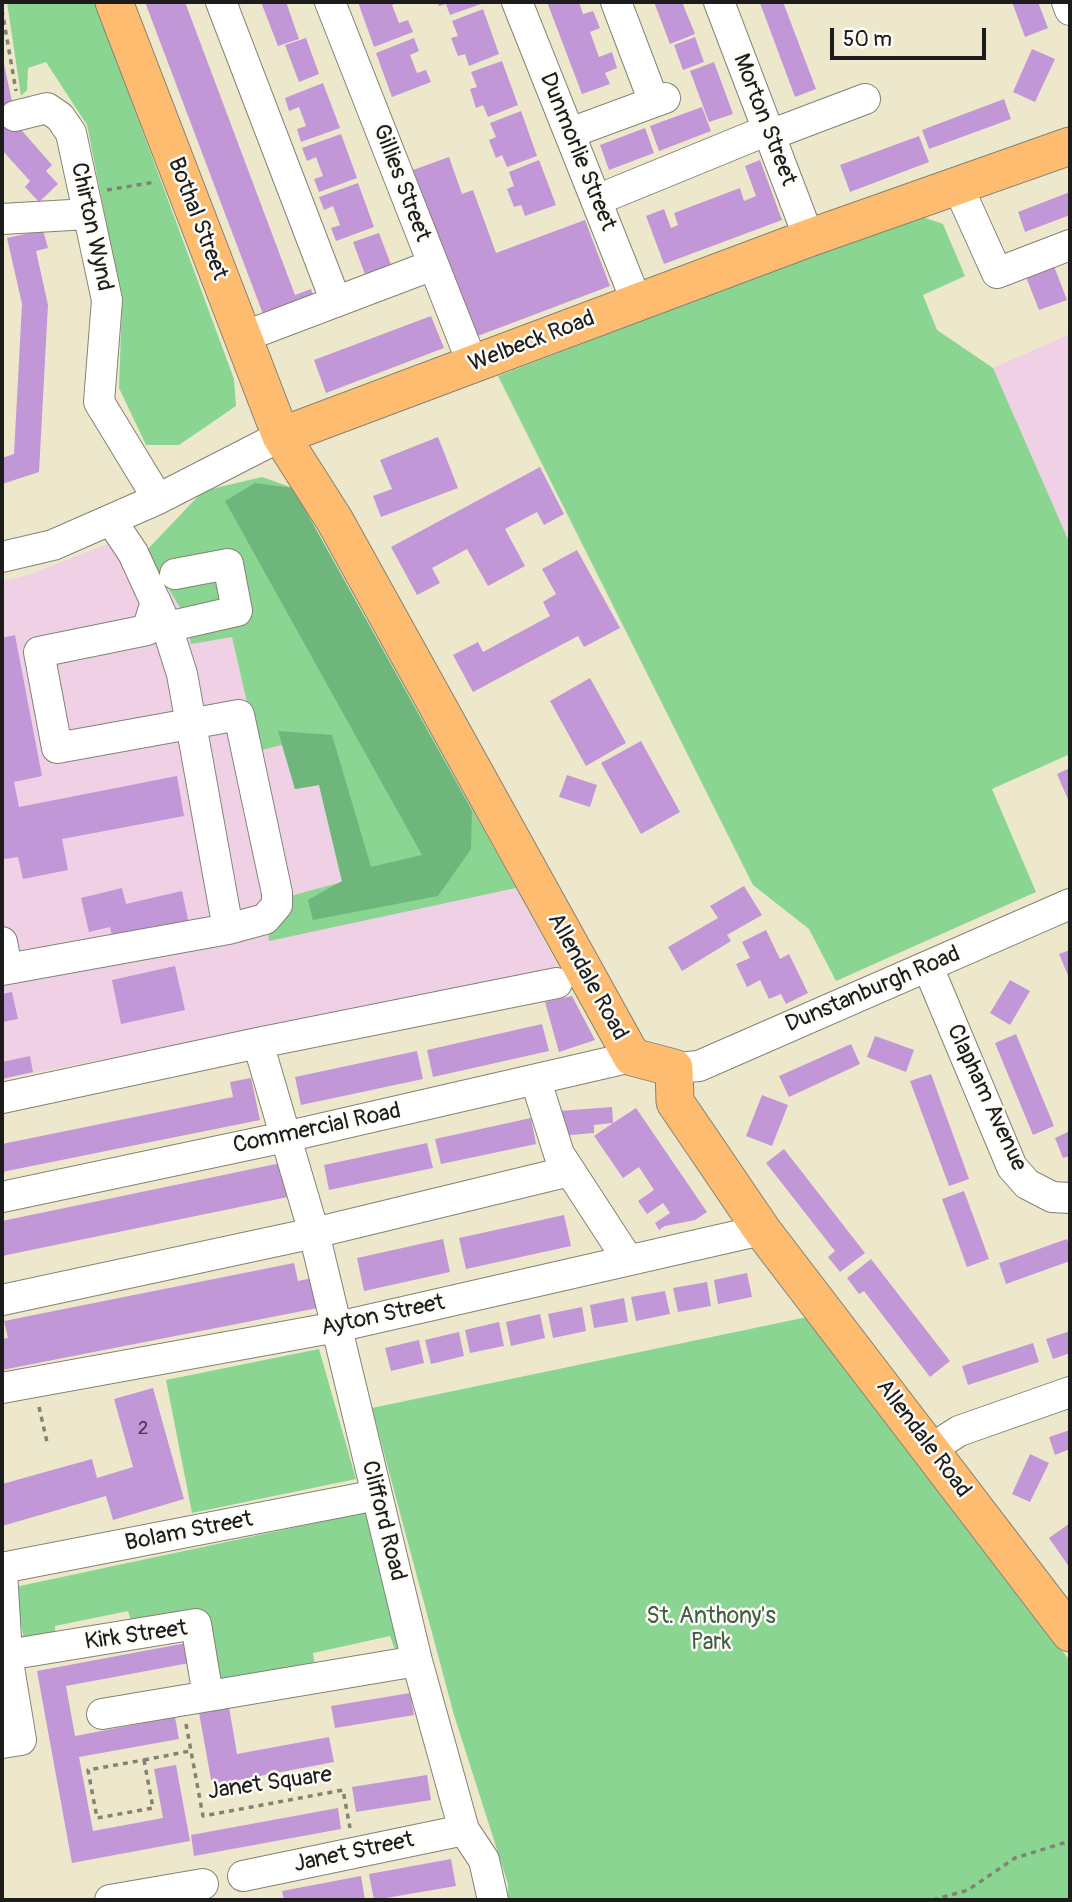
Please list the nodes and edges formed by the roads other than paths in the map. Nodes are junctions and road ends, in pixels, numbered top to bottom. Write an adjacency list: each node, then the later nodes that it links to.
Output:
1 (114, 2): 23 (main road, Bothal Street)
2 (221, 2): 21 (street)
3 (330, 2): 20 (street, Gillies Street)
4 (517, 2): 11 (street, Dunmorlie Street)
5 (616, 2): 11 (street)
6 (719, 2): 12 (street, Morton Street)
7 (1067, 2): 8 (street)
8 (1070, 10)
9 (866, 99): 12 (street)
10 (17, 115): 16 (street, Chirton Wynd)
11 (570, 133): 14 (street, Dunmorlie Street)
12 (769, 133): 14 (street); 18 (street, Morton Street)
13 (1070, 146): 18 (main road, Welbeck Road)
14 (597, 200): 22 (street, Dunmorlie Street)
15 (964, 200): 19 (street)
16 (86, 204): 17 (street); 26 (street, Chirton Wynd)
17 (2, 219)
18 (809, 238): 22 (main road, Welbeck Road)
19 (1070, 245)
20 (433, 265): 21 (street); 24 (street, Gillies Street)
21 (335, 302): 23 (street)
22 (637, 303): 24 (main road, Welbeck Road)
23 (243, 337): 25 (main road, Bothal Street)
24 (473, 365): 25 (main road, Welbeck Road)
25 (281, 436): 26 (street, Welbeck Road); 38 (main road, Allendale Road)
26 (158, 499): 27 (street, Welbeck Road)
27 (111, 520): 28 (street, Welbeck Road); 30 (street)
28 (2, 557)
29 (175, 574): 30 (street)
30 (161, 614): 31 (street); 31 (street)
31 (192, 725): 33 (street); 33 (street)
32 (1070, 904): 35 (street, Dunstanburgh Road)
33 (228, 929): 34 (street)
34 (3, 961)
35 (928, 967): 39 (street, Dunstanburgh Road); 45 (street, Clapham Avenue)
36 (557, 983): 37 (street)
37 (258, 1043): 41 (street); 42 (street, Clifford Road)
38 (632, 1058): 39 (main road, Allendale Road); 40 (street, Commercial Road)
39 (674, 1068): 46 (main road, Allendale Road)
40 (536, 1081): 42 (street, Commercial Road); 43 (street)
41 (2, 1098)
42 (285, 1137): 44 (street, Commercial Road); 47 (street, Clifford Road)
43 (570, 1171): 47 (street); 48 (street)
44 (2, 1197)
45 (1070, 1198)
46 (762, 1230): 48 (street, Ayton Street); 53 (main road, Allendale Road)
47 (314, 1233): 49 (street); 50 (street, Clifford Road)
48 (628, 1260): 50 (street, Ayton Street)
49 (2, 1300)
50 (337, 1327): 51 (street, Ayton Street); 54 (street, Clifford Road)
51 (2, 1388)
52 (1070, 1392): 53 (street)
53 (931, 1449): 56 (main road, Allendale Road)
54 (377, 1495): 55 (street, Bolam Street); 58 (street, Clifford Road)
55 (2, 1570): 57 (street)
56 (1070, 1633)
57 (7, 1655): 59 (street, Kirk Street); 61 (street)
58 (418, 1661): 59 (street); 62 (street, Clifford Road)
59 (195, 1698): 60 (street)
60 (102, 1714)
61 (2, 1743)
62 (464, 1830): 63 (street, Janet Street); 66 (street, Clifford Road)
63 (243, 1876)
64 (203, 1884): 65 (street)
65 (110, 1900)
66 (493, 1900)

